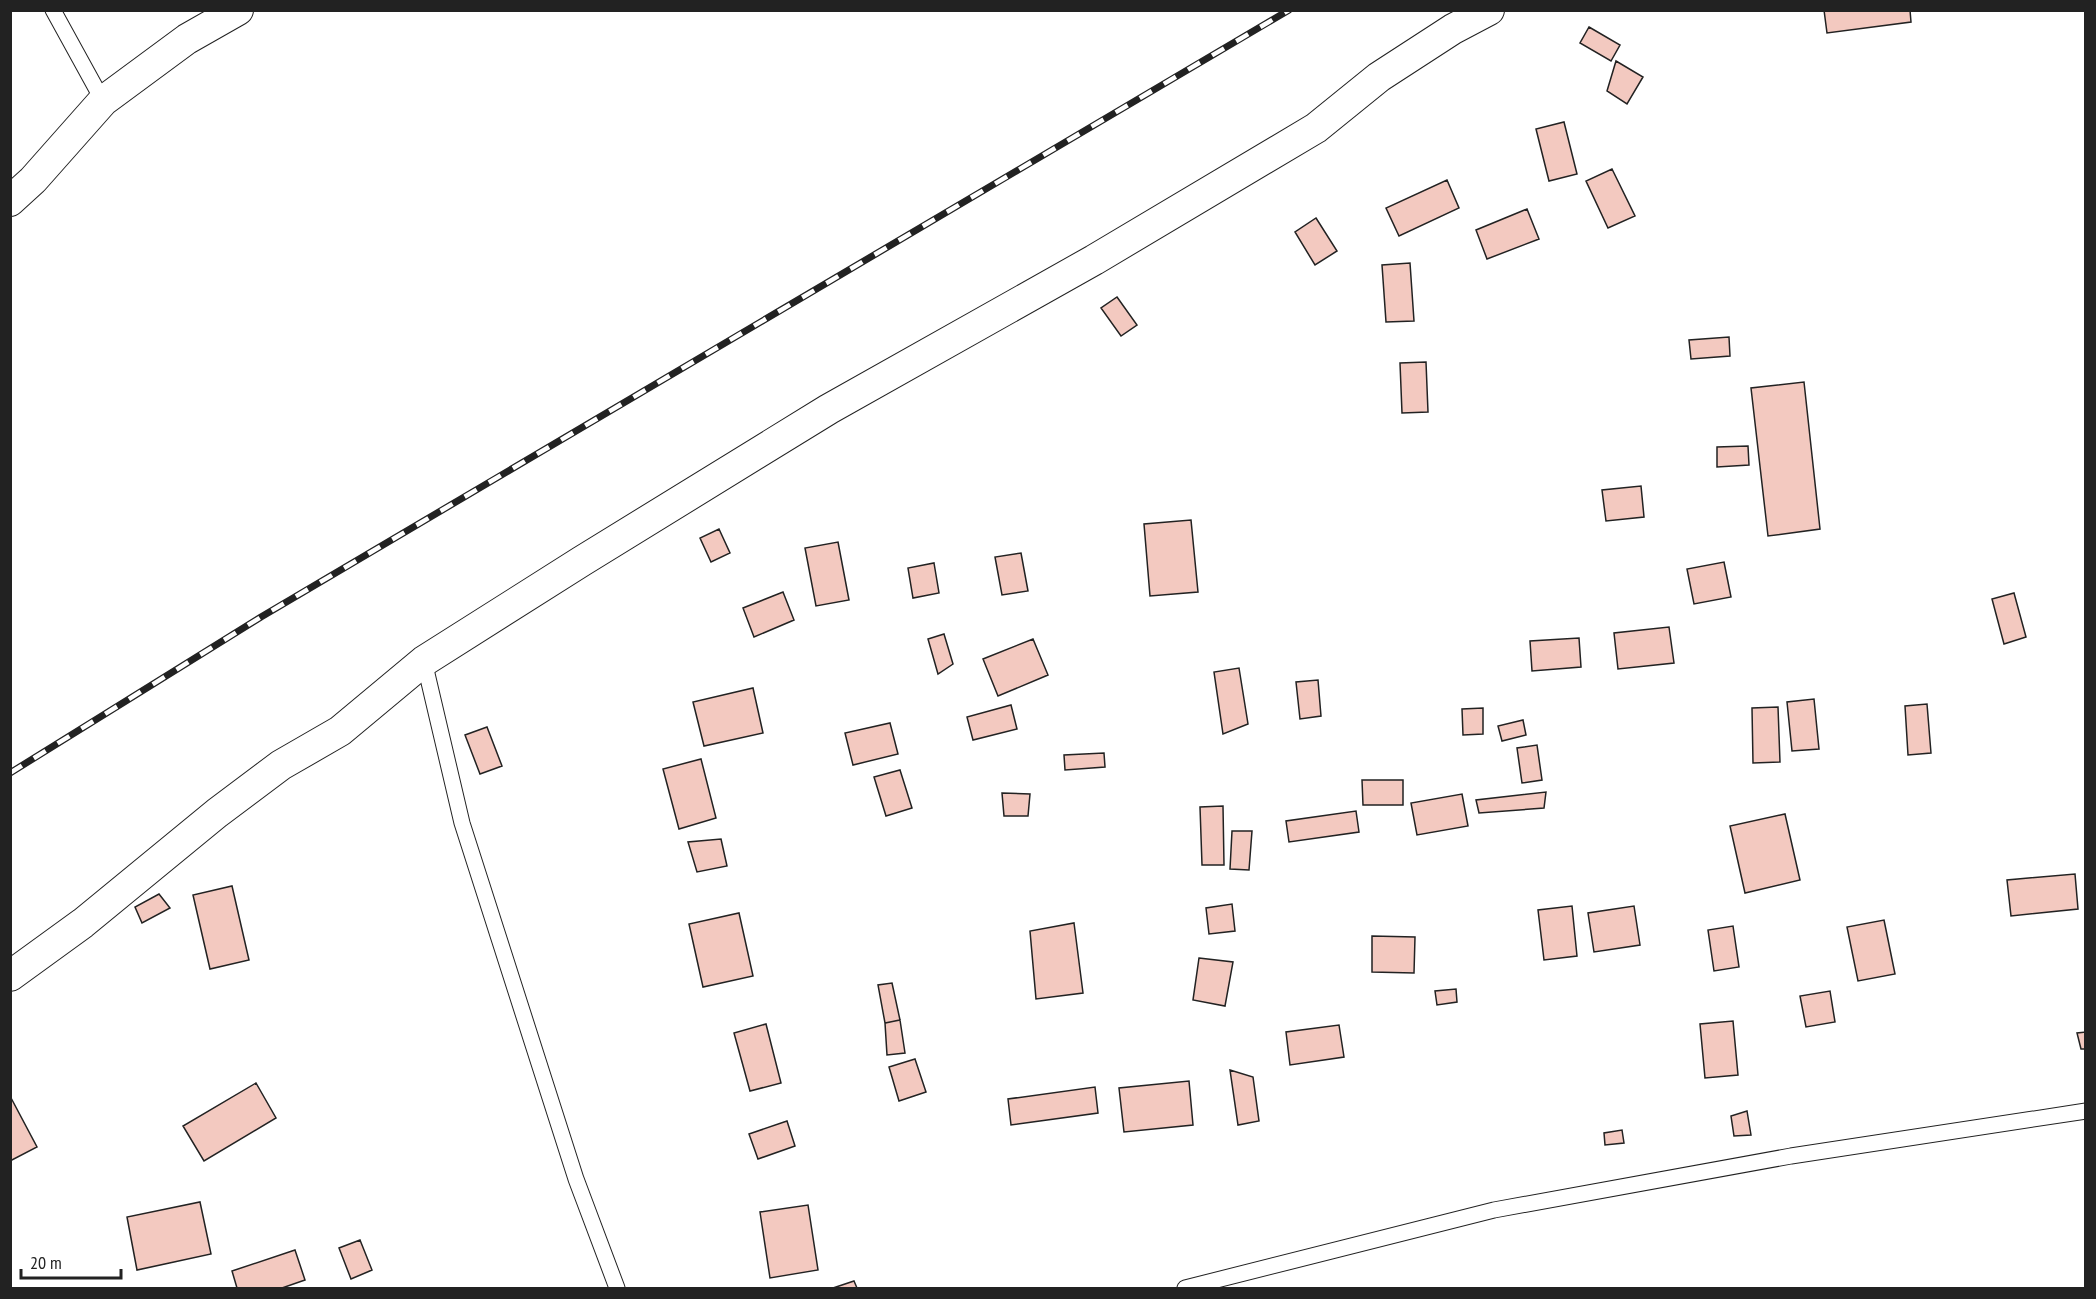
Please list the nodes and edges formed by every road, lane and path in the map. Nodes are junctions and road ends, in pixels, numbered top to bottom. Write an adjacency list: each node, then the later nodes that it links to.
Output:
1 (53, 10): 4 (lane)
2 (238, 10): 4 (street)
3 (1489, 10): 6 (street)
4 (103, 100): 5 (street)
5 (10, 201)
6 (424, 661): 7 (street); 9 (lane)
7 (10, 975)
8 (2085, 1111): 10 (lane)
9 (617, 1288)
10 (1185, 1288)

